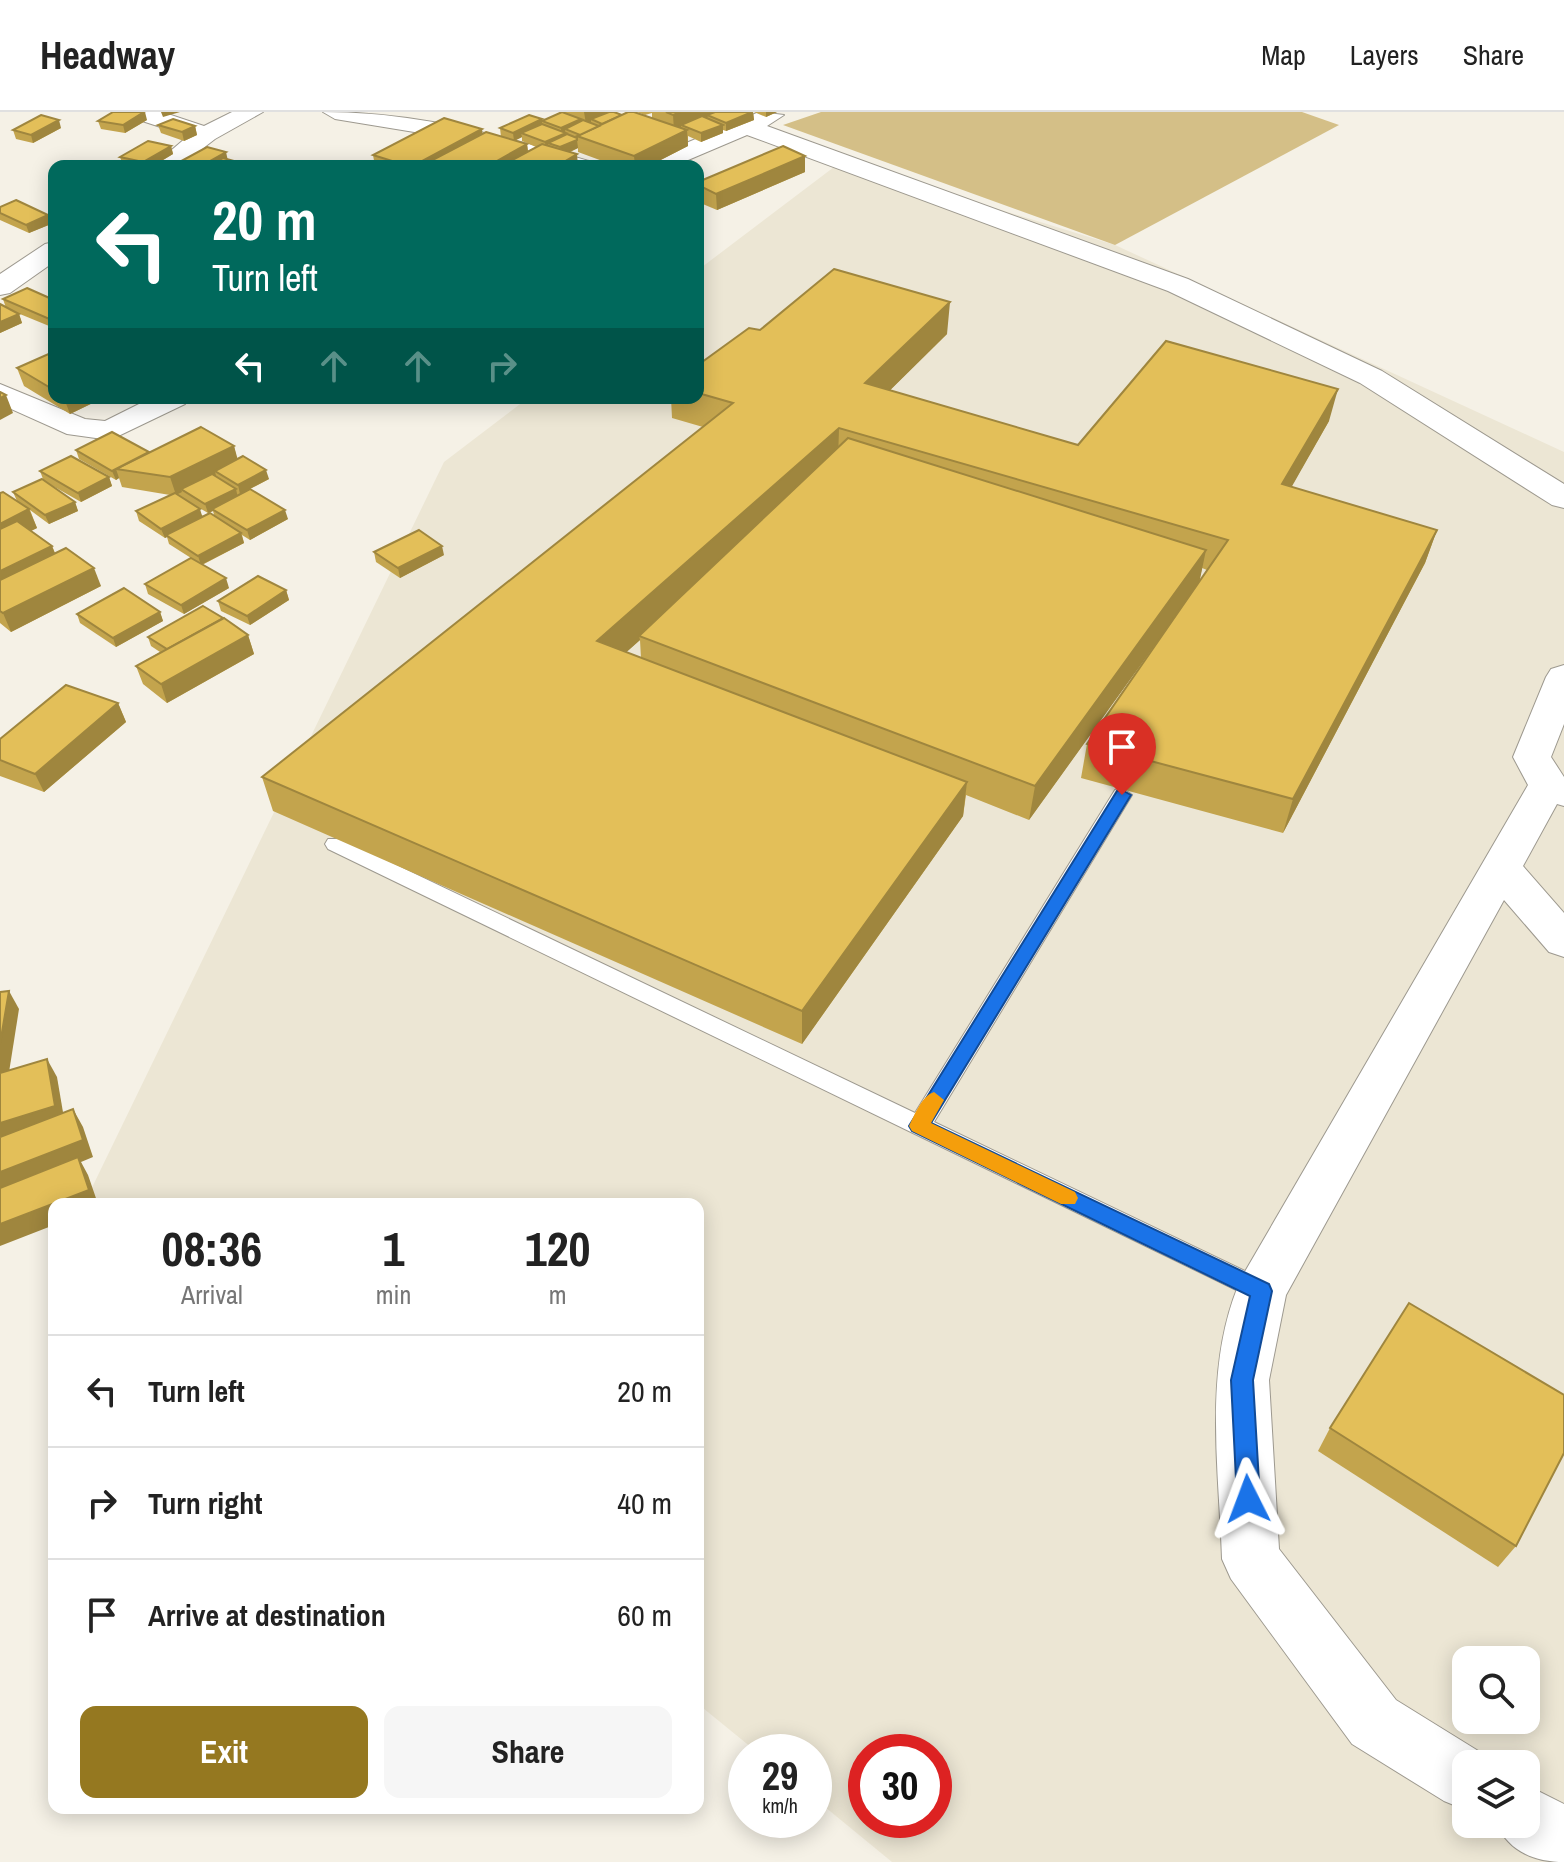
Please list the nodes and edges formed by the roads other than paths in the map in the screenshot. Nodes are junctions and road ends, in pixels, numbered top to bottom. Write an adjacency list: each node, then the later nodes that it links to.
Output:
1 (138, 112): 7 (street)
2 (251, 112): 7 (street)
3 (335, 112): 5 (street)
4 (781, 112): 6 (street)
5 (396, 116): 9 (street)
6 (746, 126): 10 (street); 15 (street)
7 (206, 134): 8 (street)
8 (173, 160)
9 (559, 160)
10 (667, 160)
11 (48, 254): 12 (street)
12 (0, 287)
13 (0, 393): 14 (street)
14 (162, 404)
15 (1564, 498)
16 (1564, 677): 17 (street)
17 (1556, 789): 20 (street)
18 (1122, 795): 22 (lane)
19 (335, 844): 22 (lane)
20 (1501, 868): 21 (street); 23 (street)
21 (1564, 941)
22 (919, 1126): 23 (lane)
23 (1261, 1291): 24 (street)
24 (1452, 1770)
25 (1540, 1826): 26 (street)
26 (1564, 1841)

